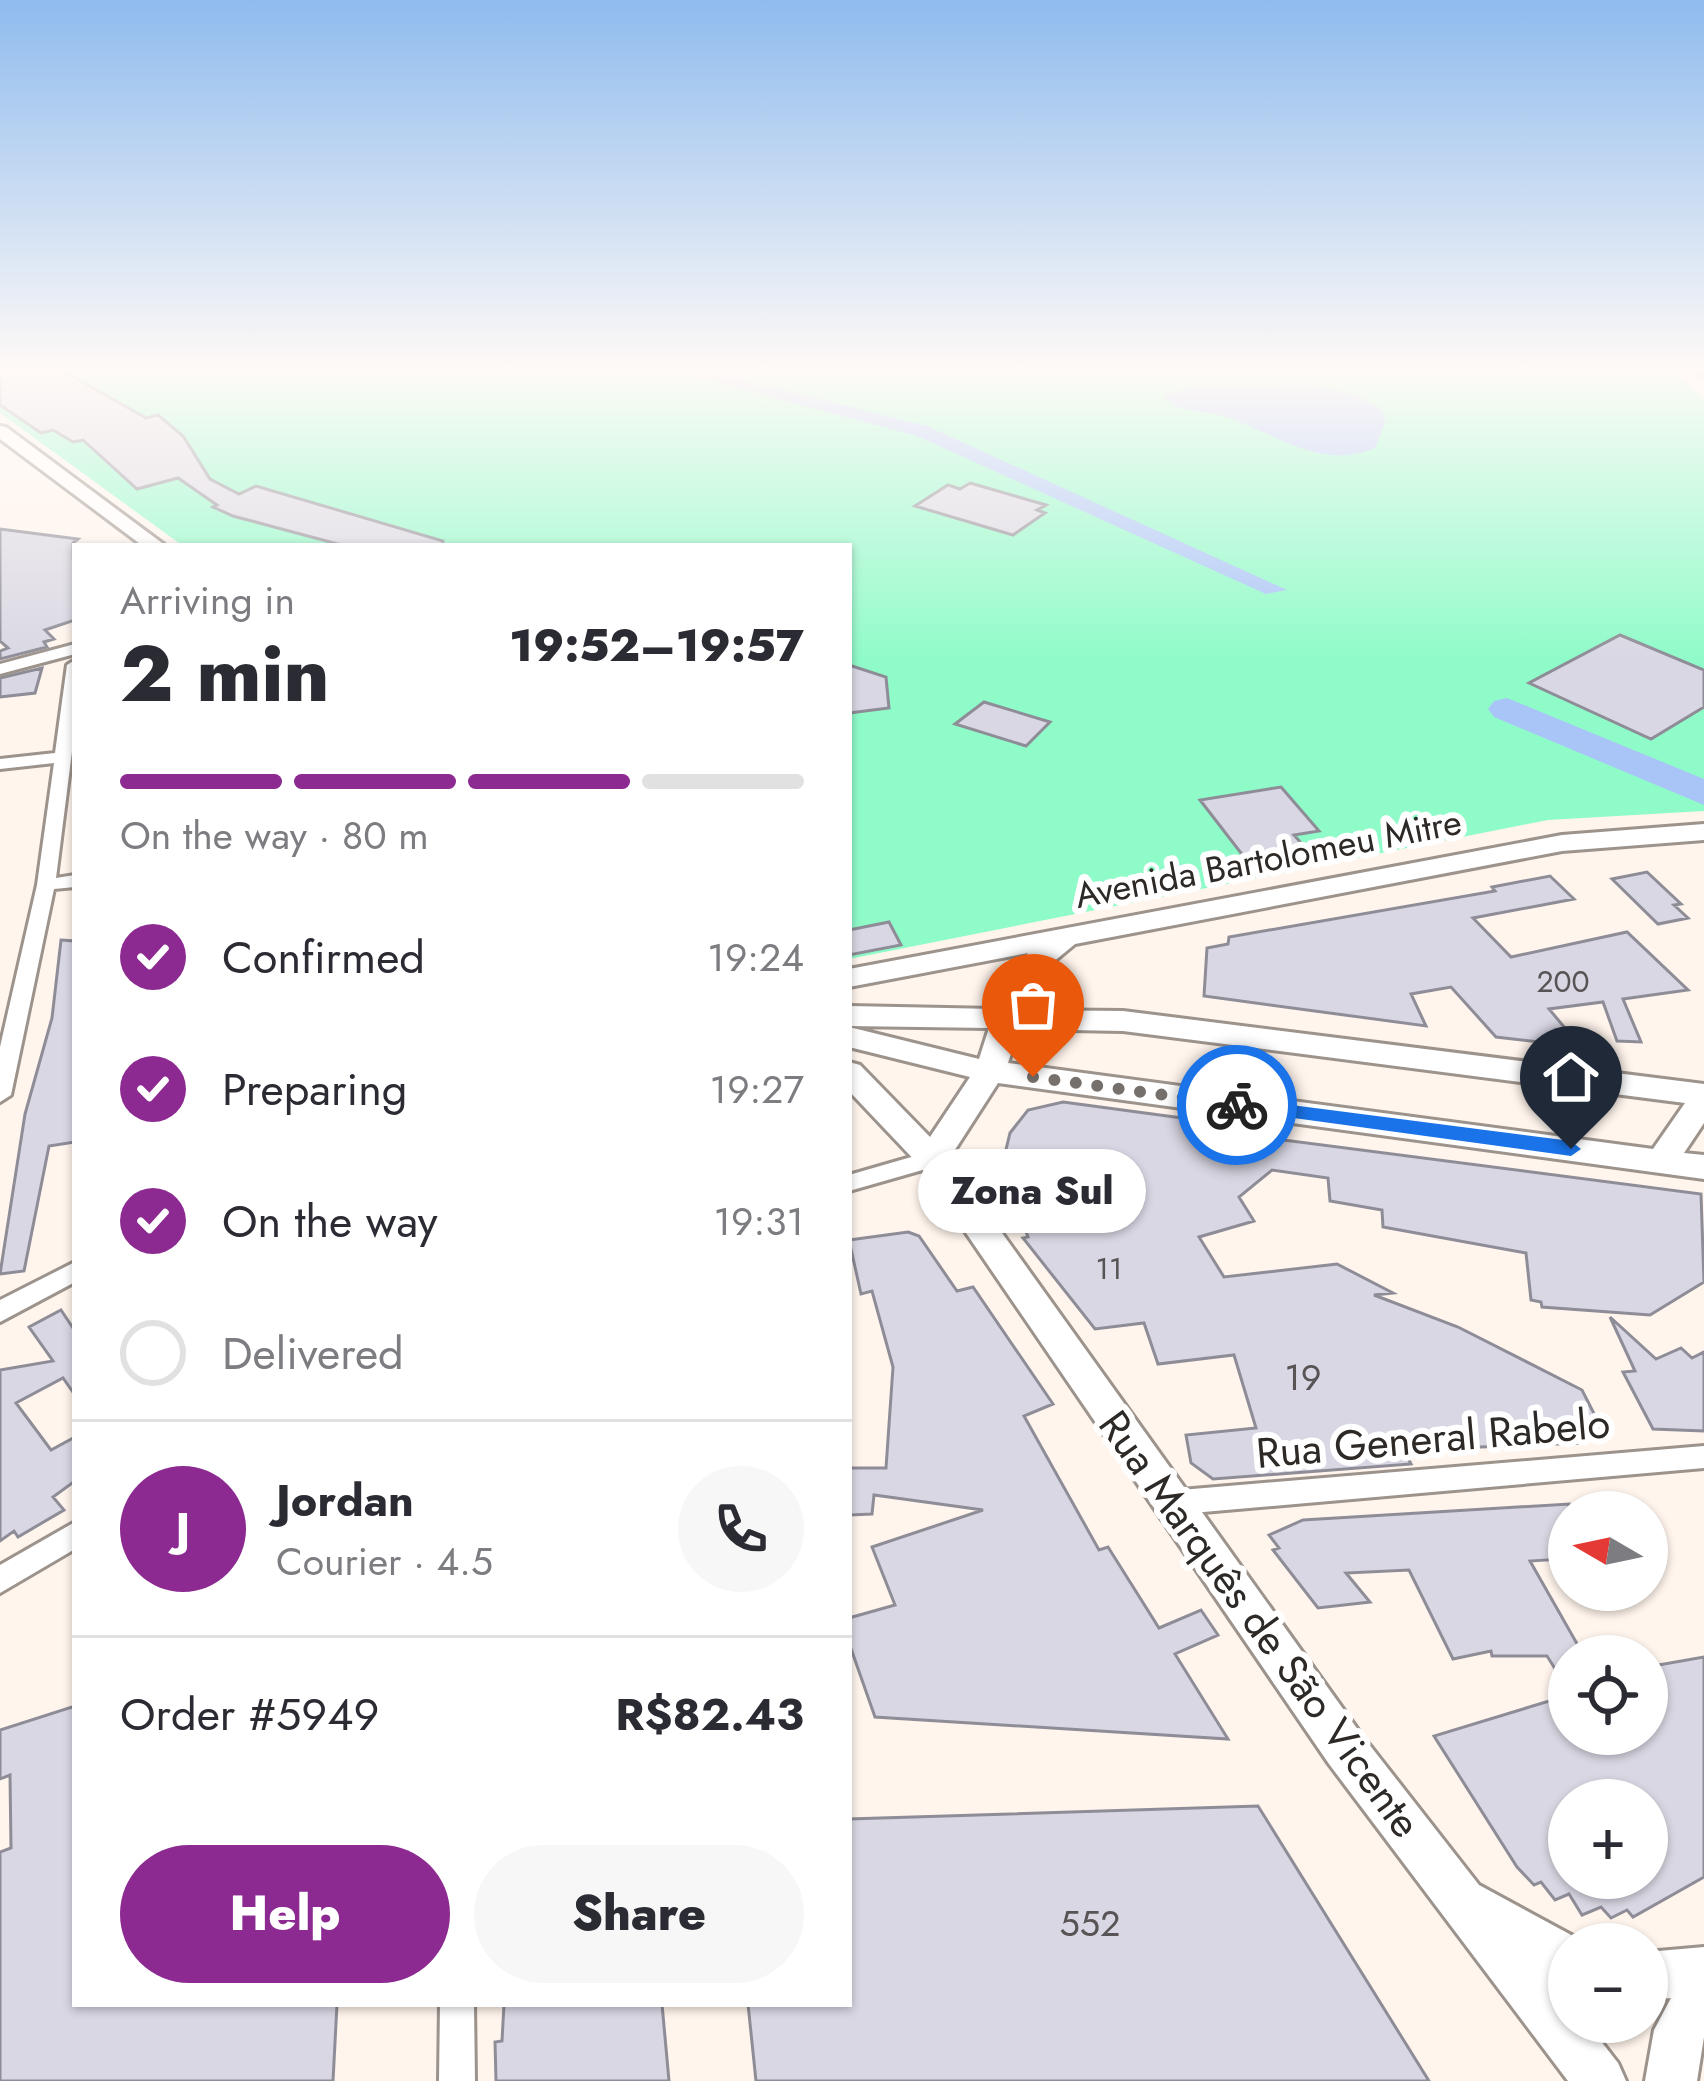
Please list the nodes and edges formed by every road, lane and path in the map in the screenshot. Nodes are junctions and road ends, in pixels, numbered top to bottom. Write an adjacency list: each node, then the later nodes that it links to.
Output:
1 (50, 467): 2 (main road)
2 (152, 543)
3 (72, 650): 4 (street)
4 (0, 669)
5 (72, 687): 6 (street)
6 (63, 757): 7 (street); 10 (street)
7 (0, 764)
8 (1703, 832): 11 (main road, Avenida Bartolomeu Mitre)
9 (72, 881): 10 (street)
10 (46, 885): 18 (street)
11 (1108, 929): 12 (main road, Avenida Bartolomeu Mitre); 13 (main road)
12 (852, 977)
13 (1006, 1015): 14 (main road); 16 (main road); 19 (main road)
14 (852, 1016)
15 (852, 1038): 16 (main road)
16 (988, 1072): 20 (main road); 21 (main road)
17 (852, 1075): 20 (main road, Rua Marquês de São Vicente)
18 (0, 1095)
19 (1704, 1097): 21 (main road)
20 (932, 1159): 23 (street); 27 (main road, Rua Marquês de São Vicente)
21 (1660, 1161): 22 (main road)
22 (1704, 1167)
23 (852, 1183)
24 (72, 1273): 25 (street)
25 (0, 1312)
26 (1704, 1457): 27 (street, Rua General Rabelo)
27 (1169, 1503): 30 (main road, Rua Marquês de São Vicente)
28 (72, 1536): 29 (street)
29 (0, 1580)
30 (1440, 1872): 31 (main road); 37 (main road, Rua Marquês de São Vicente)
31 (1548, 1949)
32 (1704, 1971): 33 (main road)
33 (1668, 1974)
34 (457, 2007): 36 (street)
35 (1691, 2012): 38 (main road)
36 (457, 2081)
37 (1600, 2081)
38 (1671, 2081)

